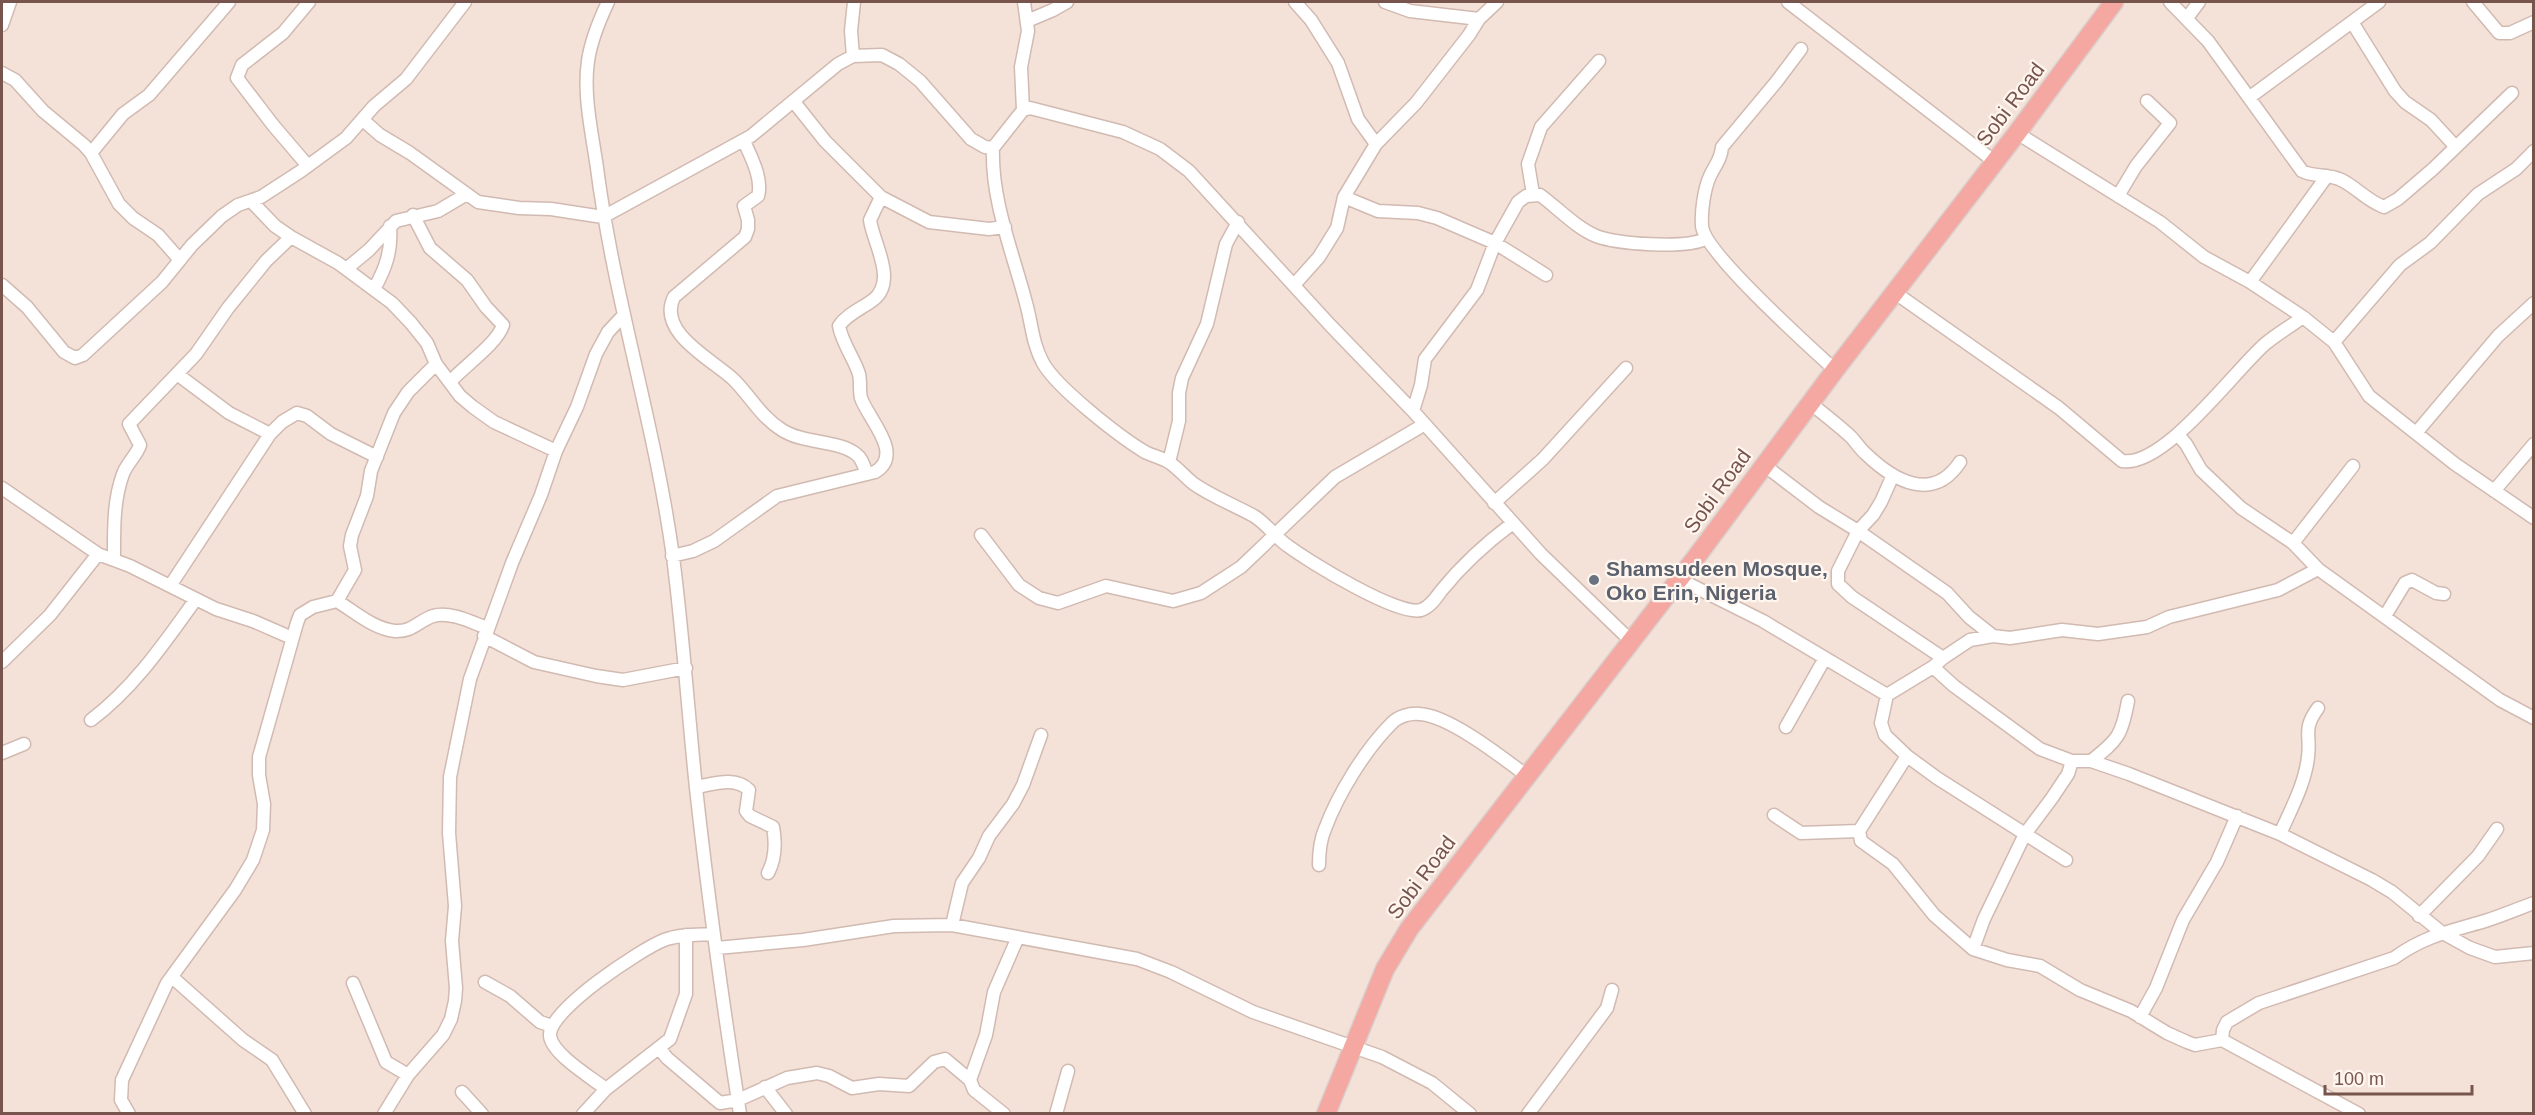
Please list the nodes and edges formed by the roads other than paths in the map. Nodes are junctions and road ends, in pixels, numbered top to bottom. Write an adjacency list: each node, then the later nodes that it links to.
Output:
1 (10, 2): 23 (street)
2 (229, 2): 40 (street)
3 (309, 2): 42 (street)
4 (465, 2): 33 (street)
5 (608, 2): 51 (street)
6 (854, 2): 25 (street)
7 (1024, 2): 20 (street)
8 (1067, 2): 20 (street)
9 (1295, 2): 36 (street)
10 (1385, 2): 19 (street)
11 (1497, 2): 19 (street)
12 (1788, 2): 41 (street)
13 (2114, 2): 34 (highway, Sobi Road)
14 (2170, 2): 18 (street)
15 (2199, 2): 18 (street)
16 (2379, 2): 22 (street)
17 (2473, 2): 21 (street)
18 (2187, 18): 29 (street)
19 (1479, 19): 36 (street)
20 (1027, 21): 32 (street)
21 (2534, 21)
22 (2352, 22): 29 (street); 37 (street)
23 (2, 25)
24 (1801, 49): 56 (street)
25 (853, 56): 31 (street); 38 (street)
26 (1599, 61): 44 (street)
27 (2, 74): 40 (street)
28 (2512, 93): 37 (street)
29 (2250, 97): 43 (street)
30 (2147, 100): 46 (street)
31 (794, 102): 35 (street); 47 (street)
32 (1023, 110): 38 (street); 52 (street)
33 (363, 120): 42 (street); 45 (street)
34 (2017, 133): 41 (highway, Sobi Road); 46 (street)
35 (744, 141): 51 (street); 88 (street)
36 (1376, 144): 48 (street)
37 (2455, 146): 43 (street)
38 (993, 148): 54 (street)
39 (2534, 151): 69 (street)
40 (91, 153): 58 (street)
41 (1995, 162): 65 (highway, Sobi Road)
42 (308, 166): 49 (street)
43 (2327, 176): 61 (street)
44 (1533, 194): 56 (street); 57 (street)
45 (465, 195): 50 (street); 51 (street)
46 (2118, 196): 61 (street)
47 (881, 197): 54 (street); 88 (street)
48 (1344, 197): 57 (street); 63 (street)
49 (252, 202): 55 (street); 58 (street)
50 (413, 215): 53 (street); 74 (street)
51 (603, 217): 67 (street)
52 (1238, 222): 63 (street); 84 (street)
53 (390, 226): 59 (street); 64 (street)
54 (1005, 227): 84 (street)
55 (291, 237): 59 (street); 73 (street)
56 (1705, 239): 72 (street)
57 (1495, 243): 60 (street); 76 (street)
58 (180, 260): 62 (street)
59 (346, 269): 64 (street)
60 (1546, 275)
61 (2250, 282): 68 (street)
62 (2, 285)
63 (1294, 285): 76 (street)
64 (374, 290): 70 (street)
65 (1894, 292): 72 (highway, Sobi Road); 80 (street)
66 (2534, 303): 78 (street)
67 (623, 316): 82 (street); 100 (street)
68 (2303, 317): 69 (street); 80 (street)
69 (2334, 342): 78 (street)
70 (436, 364): 74 (street); 83 (street)
71 (1626, 368): 92 (street)
72 (1835, 370): 75 (highway, Sobi Road)
73 (177, 374): 79 (street); 101 (street)
74 (450, 382): 82 (street)
75 (1810, 403): 86 (highway, Sobi Road); 89 (street)
76 (1413, 411): 77 (street)
77 (1425, 424): 92 (street); 96 (street)
78 (2416, 433): 91 (street)
79 (270, 434): 83 (street); 104 (street)
80 (2179, 436): 98 (street)
81 (2534, 444): 91 (street)
82 (556, 451): 109 (street)
83 (377, 457): 107 (street)
84 (1169, 462): 96 (street)
85 (1960, 462): 89 (street)
86 (1764, 465): 95 (street); 103 (highway, Sobi Road)
87 (2353, 466): 98 (street)
88 (867, 474): 100 (street)
89 (1893, 475): 95 (street)
90 (2, 488): 99 (street)
91 (2494, 491): 93 (street)
92 (1494, 503): 94 (street)
93 (2534, 518)
94 (1513, 523): 96 (street); 112 (street)
95 (1858, 531): 110 (street); 114 (street)
96 (1274, 533): 97 (street)
97 (981, 535)
98 (2293, 543): 102 (street)
99 (98, 554): 101 (street); 115 (street)
100 (672, 556): 117 (street)
101 (114, 560): 104 (street)
102 (2318, 569): 108 (street); 110 (street)
103 (1679, 579): 112 (highway, Sobi Road); 113 (street)
104 (170, 586): 106 (street)
105 (2444, 594): 108 (street)
106 (196, 599): 111 (street); 122 (street)
107 (337, 601): 109 (street); 111 (street)
108 (2385, 616): 121 (street)
109 (486, 632): 117 (street); 161 (street)
110 (1993, 636): 114 (street)
111 (292, 638): 151 (street)
112 (1631, 641): 130 (highway, Sobi Road)
113 (1825, 658): 118 (street); 123 (street)
114 (1943, 658): 116 (street)
115 (2, 662)
116 (1933, 667): 118 (street); 128 (street)
117 (686, 668): 131 (street)
118 (1887, 695): 127 (street)
119 (2128, 701): 129 (street)
120 (2318, 708): 137 (street)
121 (2534, 718)
122 (91, 720)
123 (1786, 727)
124 (1041, 735): 143 (street)
125 (24, 744): 126 (street)
126 (2, 753)
127 (1907, 756): 135 (street); 136 (street)
128 (2072, 761): 129 (street); 136 (street)
129 (2091, 761): 133 (street)
130 (1527, 776): 139 (street); 158 (highway, Sobi Road)
131 (696, 787): 140 (street); 145 (street)
132 (1774, 815): 135 (street)
133 (2237, 816): 137 (street); 155 (street)
134 (2497, 829): 142 (street)
135 (1859, 831): 149 (street)
136 (2025, 834): 138 (street); 149 (street)
137 (2280, 834): 142 (street)
138 (2066, 860)
139 (1318, 865)
140 (768, 873)
141 (2534, 903): 144 (street)
142 (2419, 916): 144 (street)
143 (952, 926): 147 (street); 148 (street)
144 (2441, 932): 150 (street); 157 (street)
145 (714, 934): 146 (street); 148 (street)
146 (686, 935): 156 (street); 159 (street)
147 (1018, 937): 158 (street); 162 (street)
148 (717, 948): 166 (street)
149 (1973, 949): 155 (street)
150 (2534, 953)
151 (172, 976): 167 (street); 168 (street)
152 (485, 981): 156 (street)
153 (353, 983): 161 (street)
154 (1612, 990): 178 (street)
155 (2140, 1017): 157 (street)
156 (552, 1026): 164 (street)
157 (2222, 1040): 179 (street)
158 (1353, 1047): 176 (highway, Sobi Road); 177 (street)
159 (659, 1048): 164 (street); 166 (street)
160 (1068, 1071): 175 (street)
161 (408, 1075): 169 (street)
162 (970, 1080): 163 (street); 174 (street)
163 (765, 1087): 166 (street); 173 (street)
164 (606, 1089): 171 (street)
165 (462, 1092): 170 (street)
166 (738, 1100): 172 (street)
167 (129, 1113)
168 (305, 1113)
169 (384, 1113)
170 (482, 1113)
171 (583, 1113)
172 (740, 1113)
173 (786, 1113)
174 (1004, 1113)
175 (1056, 1113)
176 (1326, 1113)
177 (1470, 1113)
178 (1528, 1113)
179 (2359, 1113)

